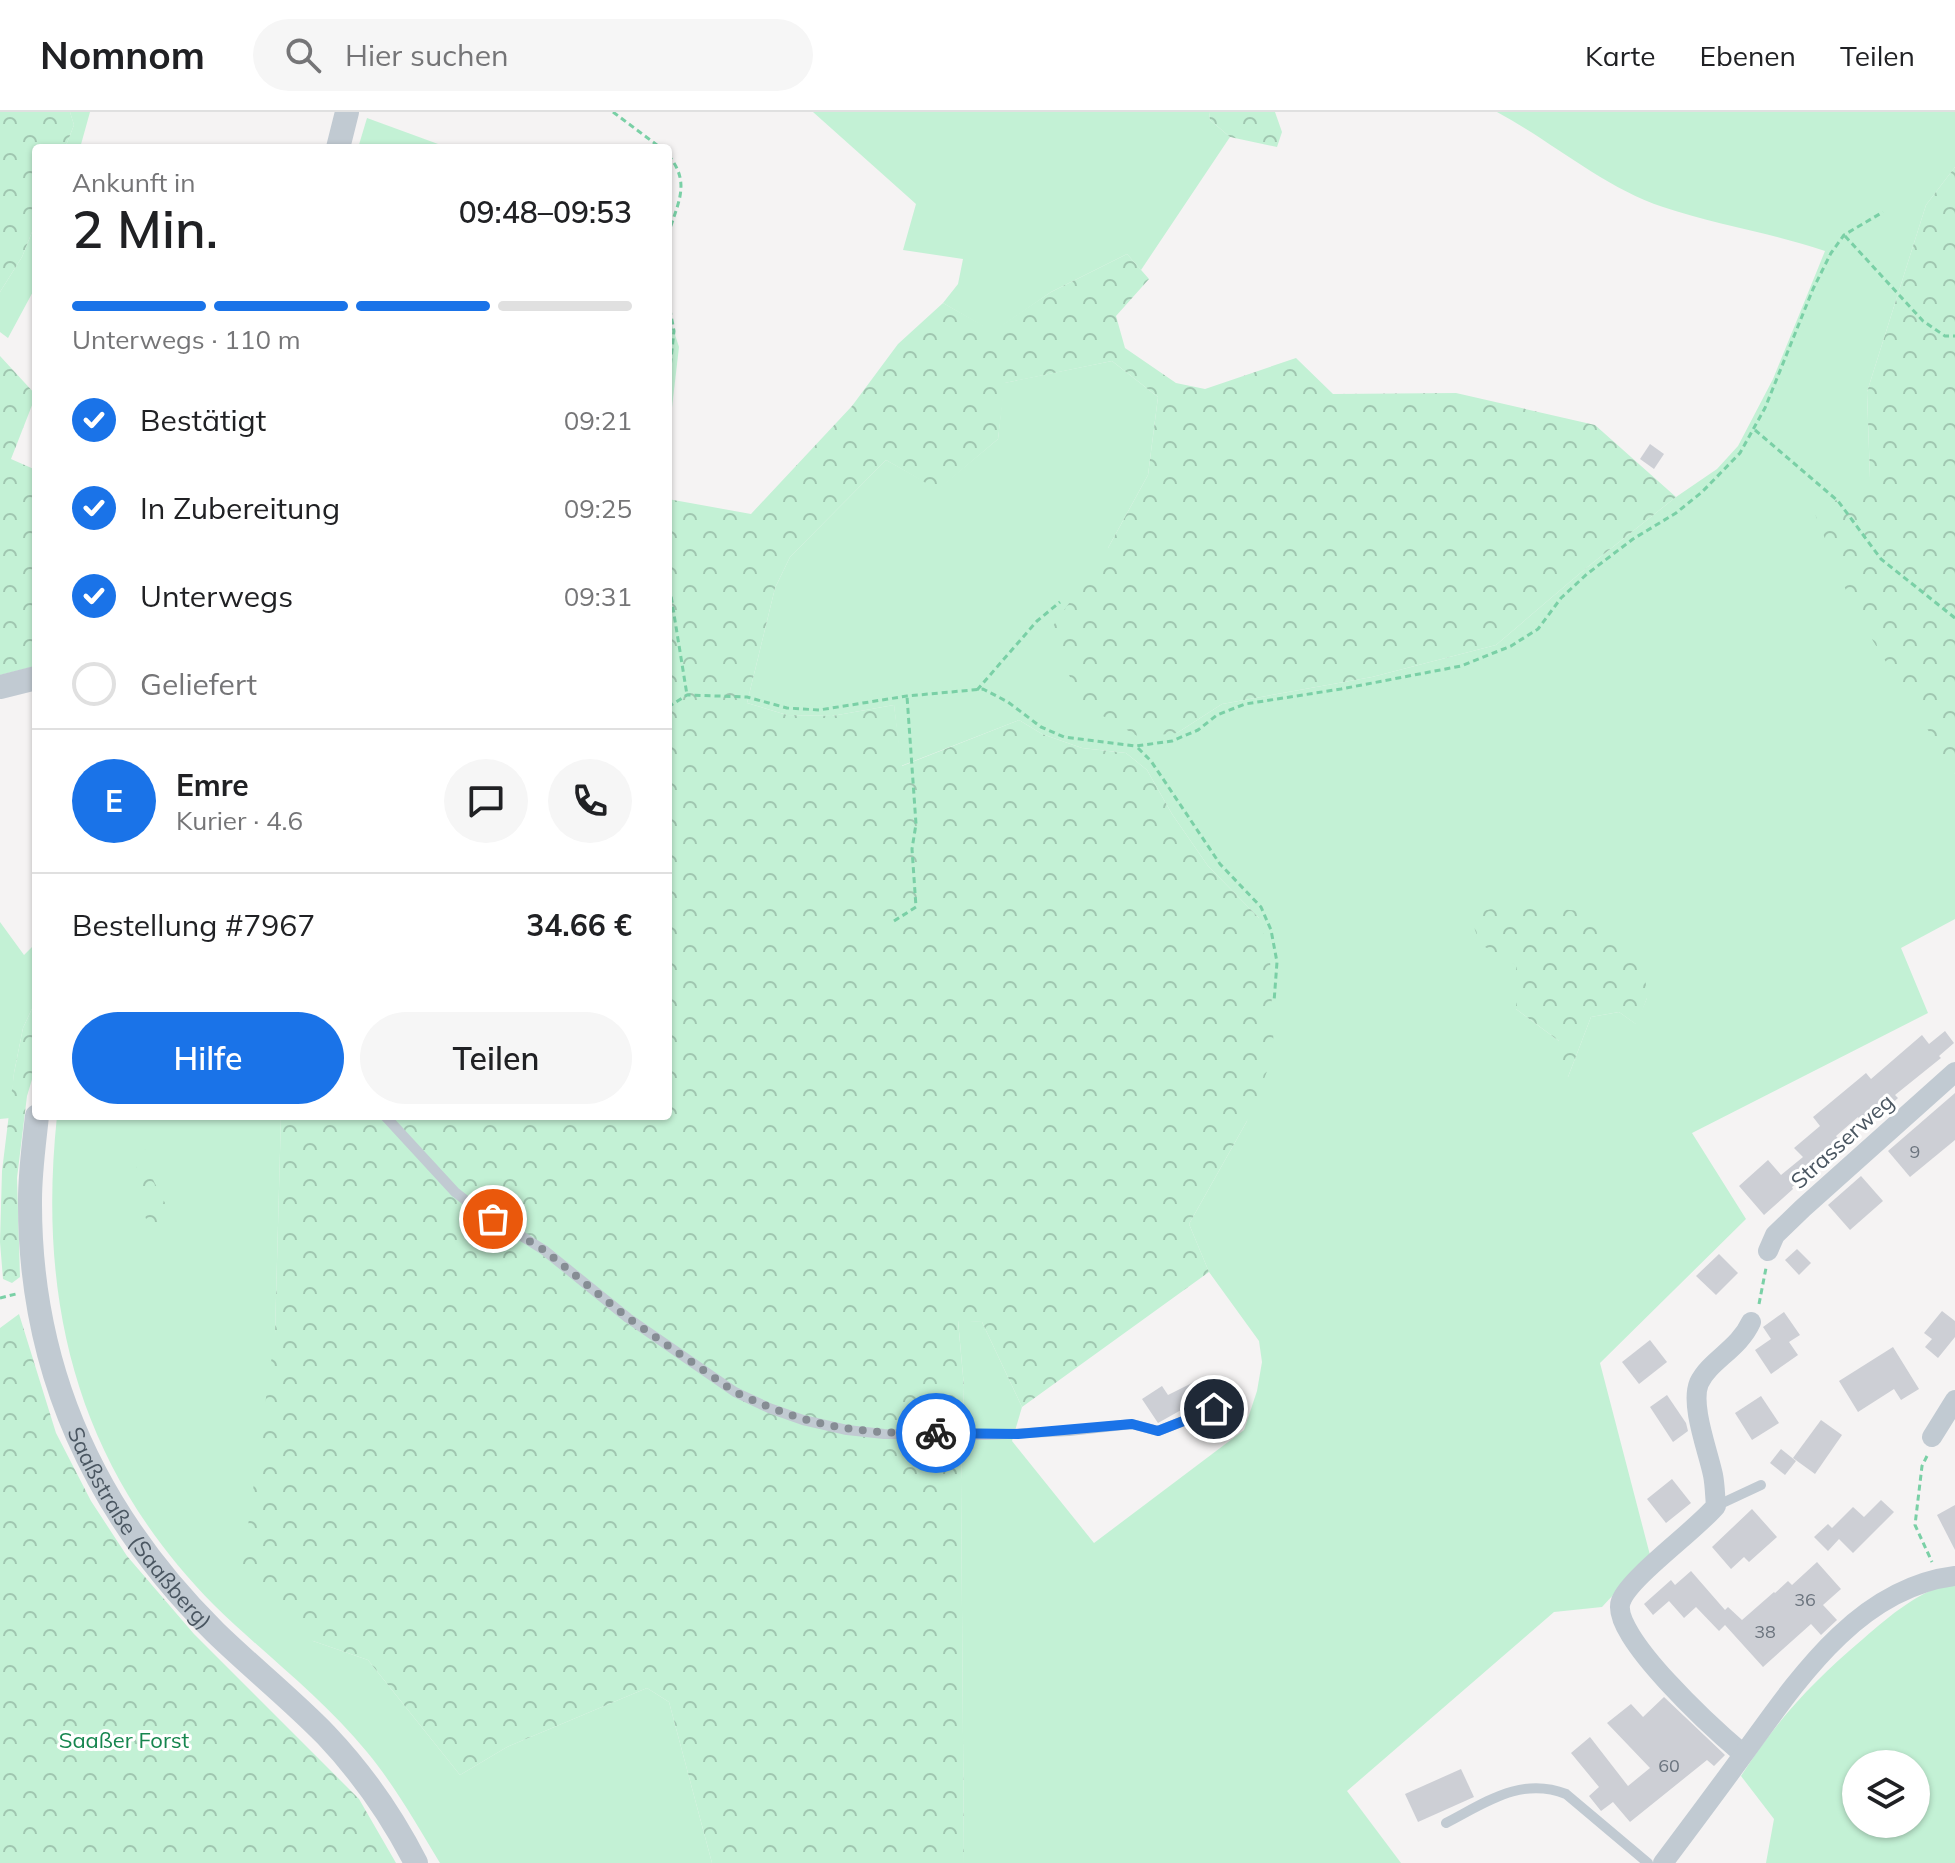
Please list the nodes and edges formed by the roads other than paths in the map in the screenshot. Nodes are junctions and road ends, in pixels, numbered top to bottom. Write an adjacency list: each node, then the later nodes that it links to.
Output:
1 (347, 112): 2 (street)
2 (339, 144)
3 (32, 679): 4 (street)
4 (0, 687)
5 (1955, 1072): 8 (street, Strasserweg)
6 (37, 1120): 18 (street, Saaßstraße (Saaßberg))
7 (389, 1120): 11 (lane)
8 (1768, 1251)
9 (1751, 1322): 14 (street)
10 (1955, 1400): 12 (street)
11 (1214, 1409)
12 (1932, 1437)
13 (1761, 1485): 14 (lane)
14 (1716, 1506): 16 (street)
15 (1946, 1577): 16 (street)
16 (1743, 1754): 20 (street)
17 (1446, 1823): 19 (lane)
18 (416, 1863)
19 (1648, 1863)
20 (1663, 1863)

